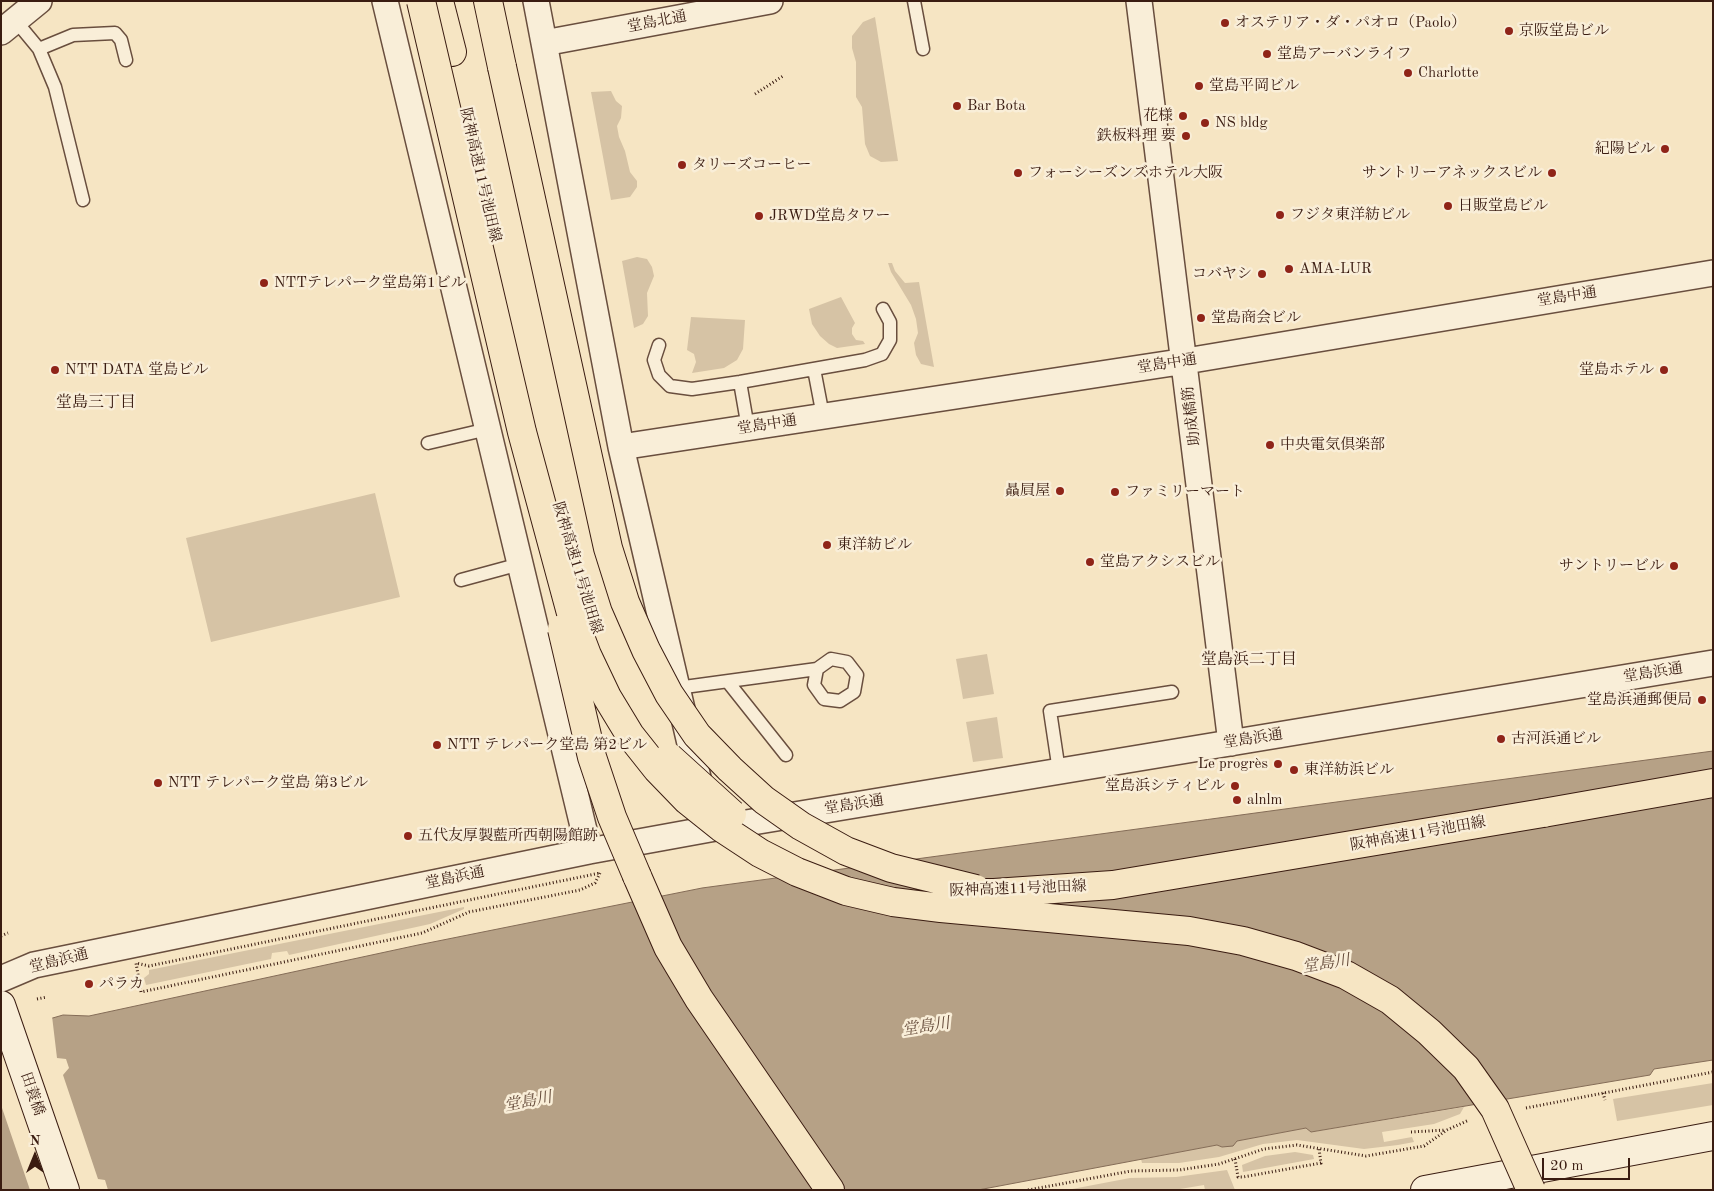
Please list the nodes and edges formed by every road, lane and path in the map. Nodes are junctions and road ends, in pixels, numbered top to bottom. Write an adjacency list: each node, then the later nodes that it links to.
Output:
1 (39, 1): 11 (street)
2 (385, 1): 28 (street)
3 (421, 1): 15 (highway, 阪神高速11号池田線, bridge)
4 (425, 1): 15 (highway, bridge)
5 (441, 1): 15 (highway)
6 (488, 1): 46 (highway, bridge)
7 (536, 1): 12 (street)
8 (770, 1): 12 (street, 堂島北通)
9 (914, 1): 14 (lane)
10 (1139, 1): 23 (street, 助成橋筋)
11 (8, 26): 13 (lane)
12 (544, 43): 31 (street)
13 (39, 50): 16 (lane); 19 (lane)
14 (923, 50)
15 (443, 53): 29 (highway, 阪神高速11号池田線, bridge); 42 (highway, 阪神高速11号池田線, bridge)
16 (126, 60)
17 (783, 76): 18 (path)
18 (755, 94)
19 (82, 200)
20 (1713, 273): 23 (street, 堂島中通)
21 (883, 309): 24 (lane)
22 (659, 345): 25 (lane)
23 (1186, 361): 26 (street, 堂島中通); 39 (street, 助成橋筋)
24 (814, 369): 25 (lane); 26 (lane)
25 (740, 382): 27 (lane)
26 (823, 416): 27 (street, 堂島中通)
27 (748, 428): 31 (street, 堂島中通)
28 (488, 429): 30 (lane); 32 (street)
29 (522, 432): 46 (highway, 阪神高速11号池田線, bridge); 65 (highway, bridge)
30 (428, 443)
31 (621, 447): 37 (street)
32 (520, 564): 33 (lane); 44 (street)
33 (461, 580)
34 (1713, 663): 39 (street, 堂島浜通)
35 (817, 668): 36 (lane)
36 (728, 682): 37 (lane); 40 (lane)
37 (677, 688): 43 (street)
38 (1172, 692): 41 (lane)
39 (1232, 742): 41 (street, 堂島浜通)
40 (786, 755)
41 (1059, 771): 43 (street, 堂島浜通)
42 (1713, 783)
43 (710, 829): 44 (street, 堂島浜通)
44 (589, 851): 49 (street, 堂島浜通)
45 (595, 883): 50 (path)
46 (1189, 931): 68 (highway, 阪神高速11号池田線, bridge)
47 (8, 933): 48 (path)
48 (1, 936)
49 (1, 979)
50 (139, 980)
51 (47, 997): 52 (path)
52 (37, 999)
53 (5, 1016): 64 (street, 田蓑橋)
54 (1713, 1072): 55 (path)
55 (1603, 1093): 56 (path); 57 (path)
56 (1605, 1100)
57 (1519, 1109)
58 (1472, 1118): 59 (path)
59 (1447, 1130): 60 (path); 62 (path)
60 (1411, 1132)
61 (1713, 1136): 67 (street)
62 (1319, 1149): 63 (path); 63 (path)
63 (1235, 1160): 66 (path)
64 (65, 1190)
65 (830, 1190)
66 (1028, 1190)
67 (1425, 1190)
68 (1532, 1190)

